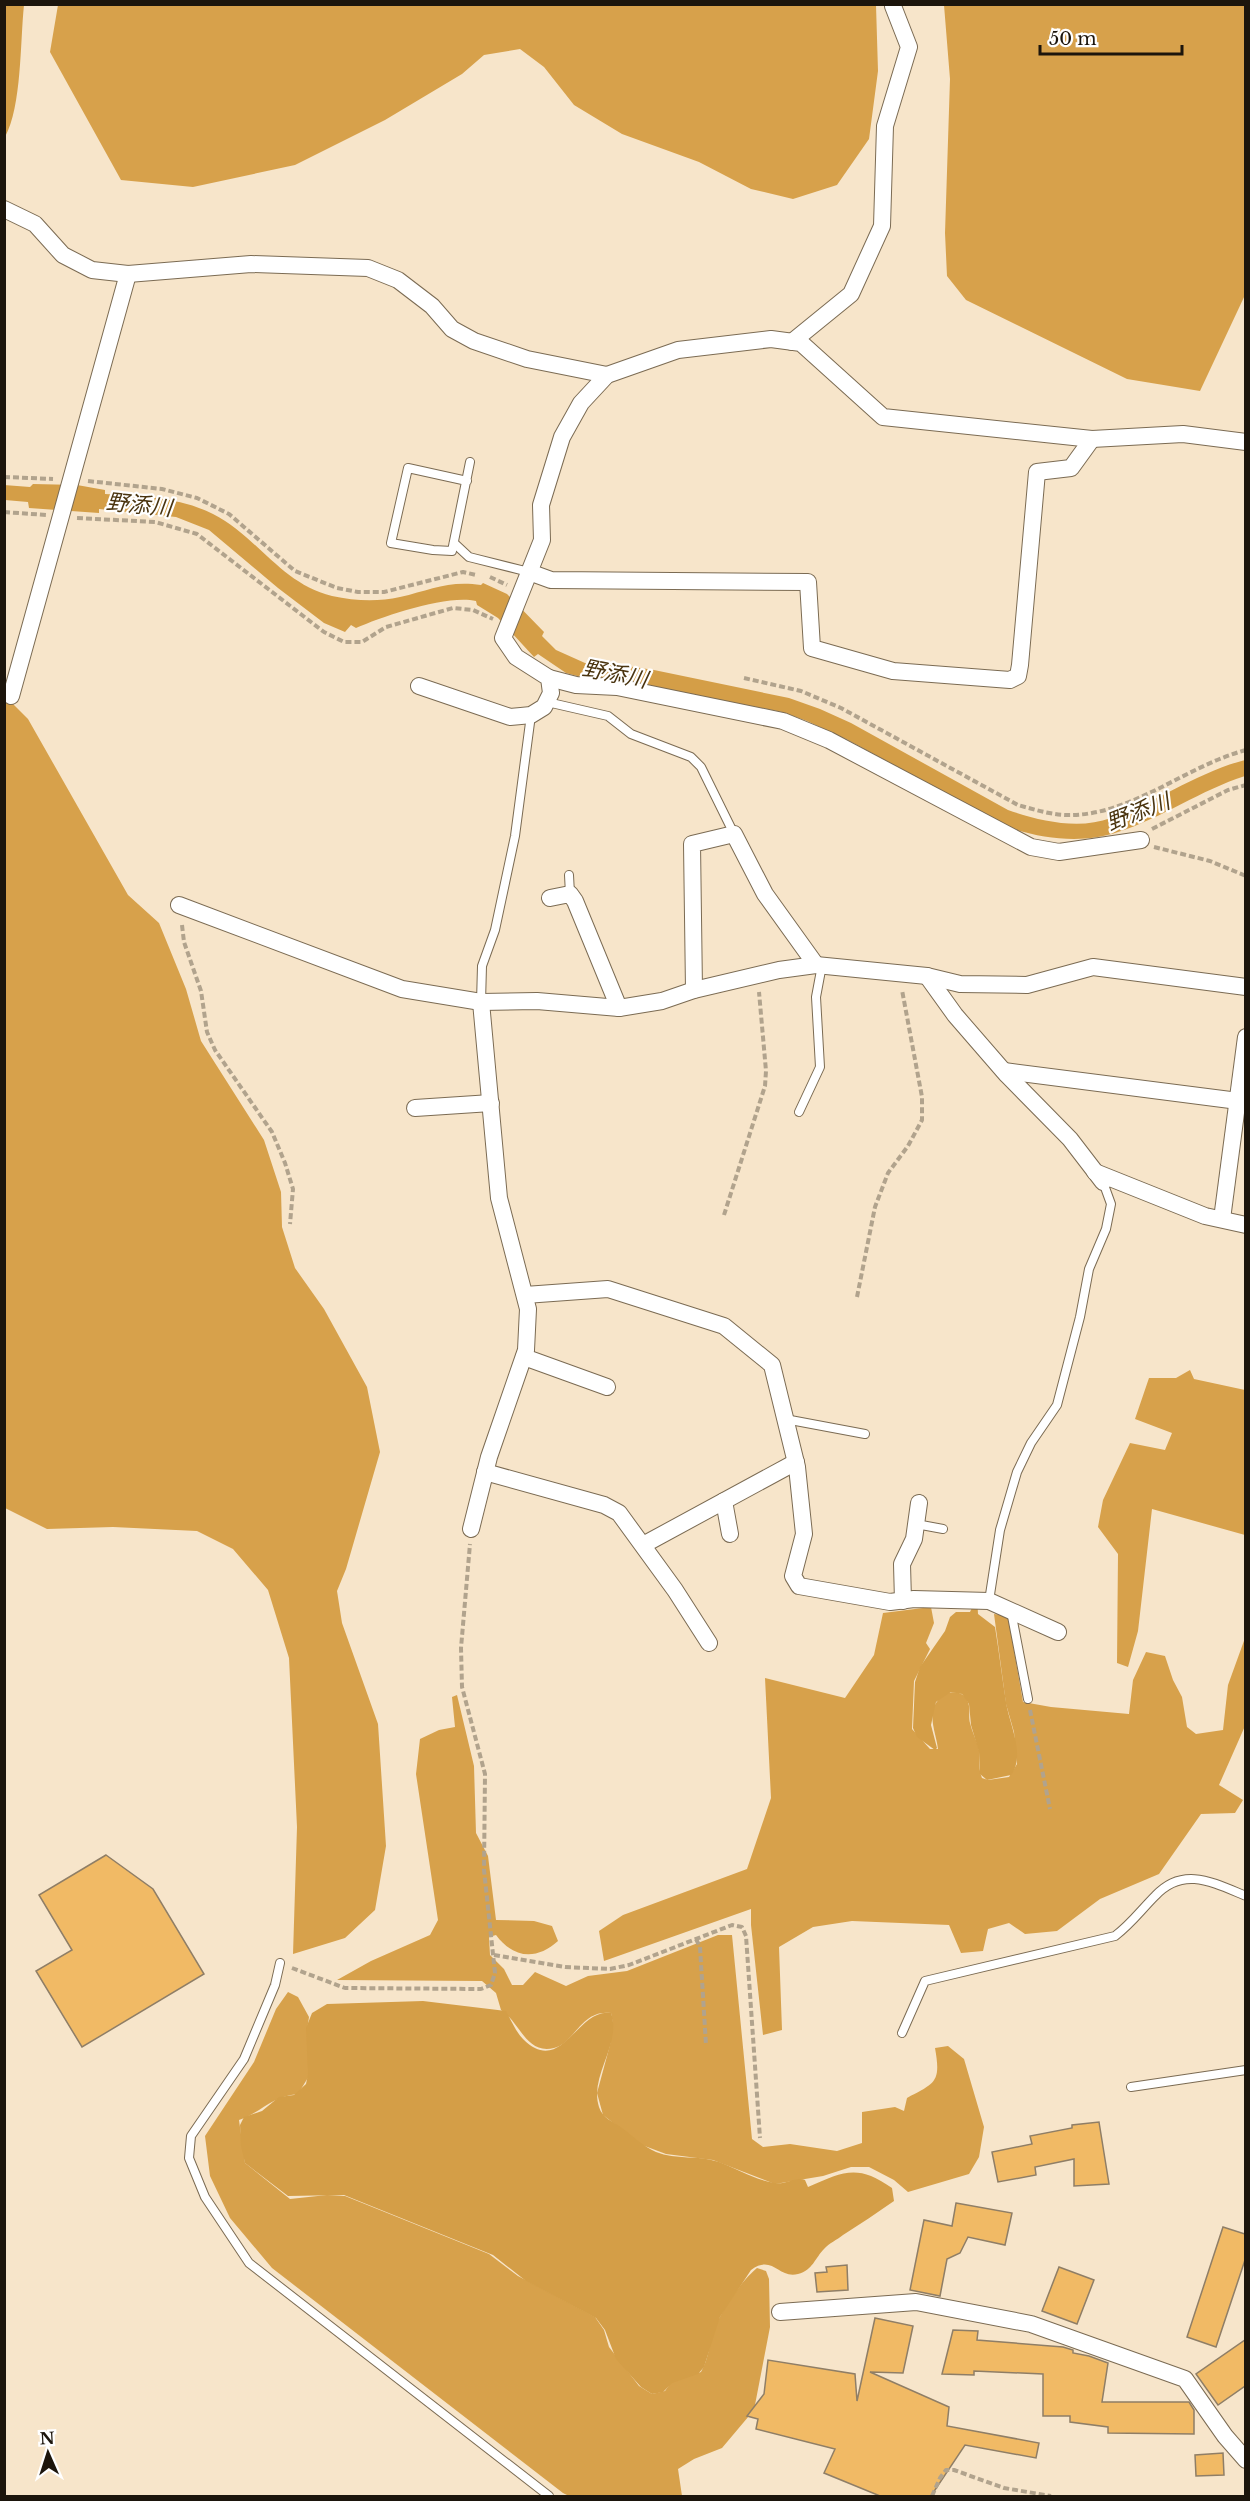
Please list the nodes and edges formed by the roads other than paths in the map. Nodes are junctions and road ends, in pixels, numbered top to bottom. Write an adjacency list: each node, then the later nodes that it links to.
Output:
1 (893, 6): 4 (street)
2 (4, 209): 3 (street)
3 (128, 274): 5 (street); 14 (street)
4 (792, 342): 5 (street); 6 (street)
5 (607, 375): 11 (street)
6 (1092, 439): 7 (street); 11 (street)
7 (1245, 442)
8 (470, 462): 9 (lane)
9 (467, 481): 10 (lane); 10 (lane)
10 (454, 543): 11 (lane)
11 (529, 572): 12 (street)
12 (549, 678): 15 (street); 18 (street)
13 (419, 686): 16 (street)
14 (11, 696)
15 (547, 702): 16 (street); 17 (lane)
16 (531, 715): 27 (lane)
17 (734, 834): 23 (street); 26 (street)
18 (1142, 840)
19 (569, 875): 20 (lane)
20 (570, 894): 21 (street); 28 (street)
21 (550, 898)
22 (179, 905): 27 (street)
23 (819, 965): 24 (street); 26 (street); 34 (lane)
24 (927, 976): 25 (street); 30 (street)
25 (1245, 987)
26 (694, 990): 28 (street)
27 (481, 1002): 28 (street); 32 (street)
28 (619, 1008)
29 (1245, 1037): 31 (street)
30 (1004, 1071): 31 (street); 35 (street)
31 (1241, 1101): 36 (street)
32 (491, 1103): 33 (street); 38 (street)
33 (415, 1108)
34 (799, 1112)
35 (1099, 1177): 36 (street); 53 (lane)
36 (1222, 1219): 37 (street)
37 (1245, 1225)
38 (525, 1294): 39 (street); 41 (street)
39 (524, 1357): 40 (street); 44 (street)
40 (607, 1387)
41 (785, 1419): 42 (lane); 43 (street)
42 (865, 1434)
43 (796, 1462): 45 (street); 52 (street)
44 (485, 1472): 48 (street); 51 (street)
45 (724, 1501): 50 (street); 51 (street)
46 (919, 1503): 47 (street)
47 (916, 1524): 49 (lane); 52 (street)
48 (471, 1529)
49 (943, 1529)
50 (730, 1534)
51 (643, 1545): 56 (street)
52 (903, 1600): 53 (street)
53 (989, 1601): 54 (street)
54 (1011, 1611): 55 (street); 57 (lane)
55 (1058, 1632)
56 (709, 1643)
57 (1028, 1699)
58 (1245, 1896): 60 (lane)
59 (280, 1964): 65 (lane)
60 (902, 2033)
61 (1245, 2070): 62 (lane)
62 (1131, 2087)
63 (780, 2312): 64 (street)
64 (1245, 2460)
65 (549, 2496)

